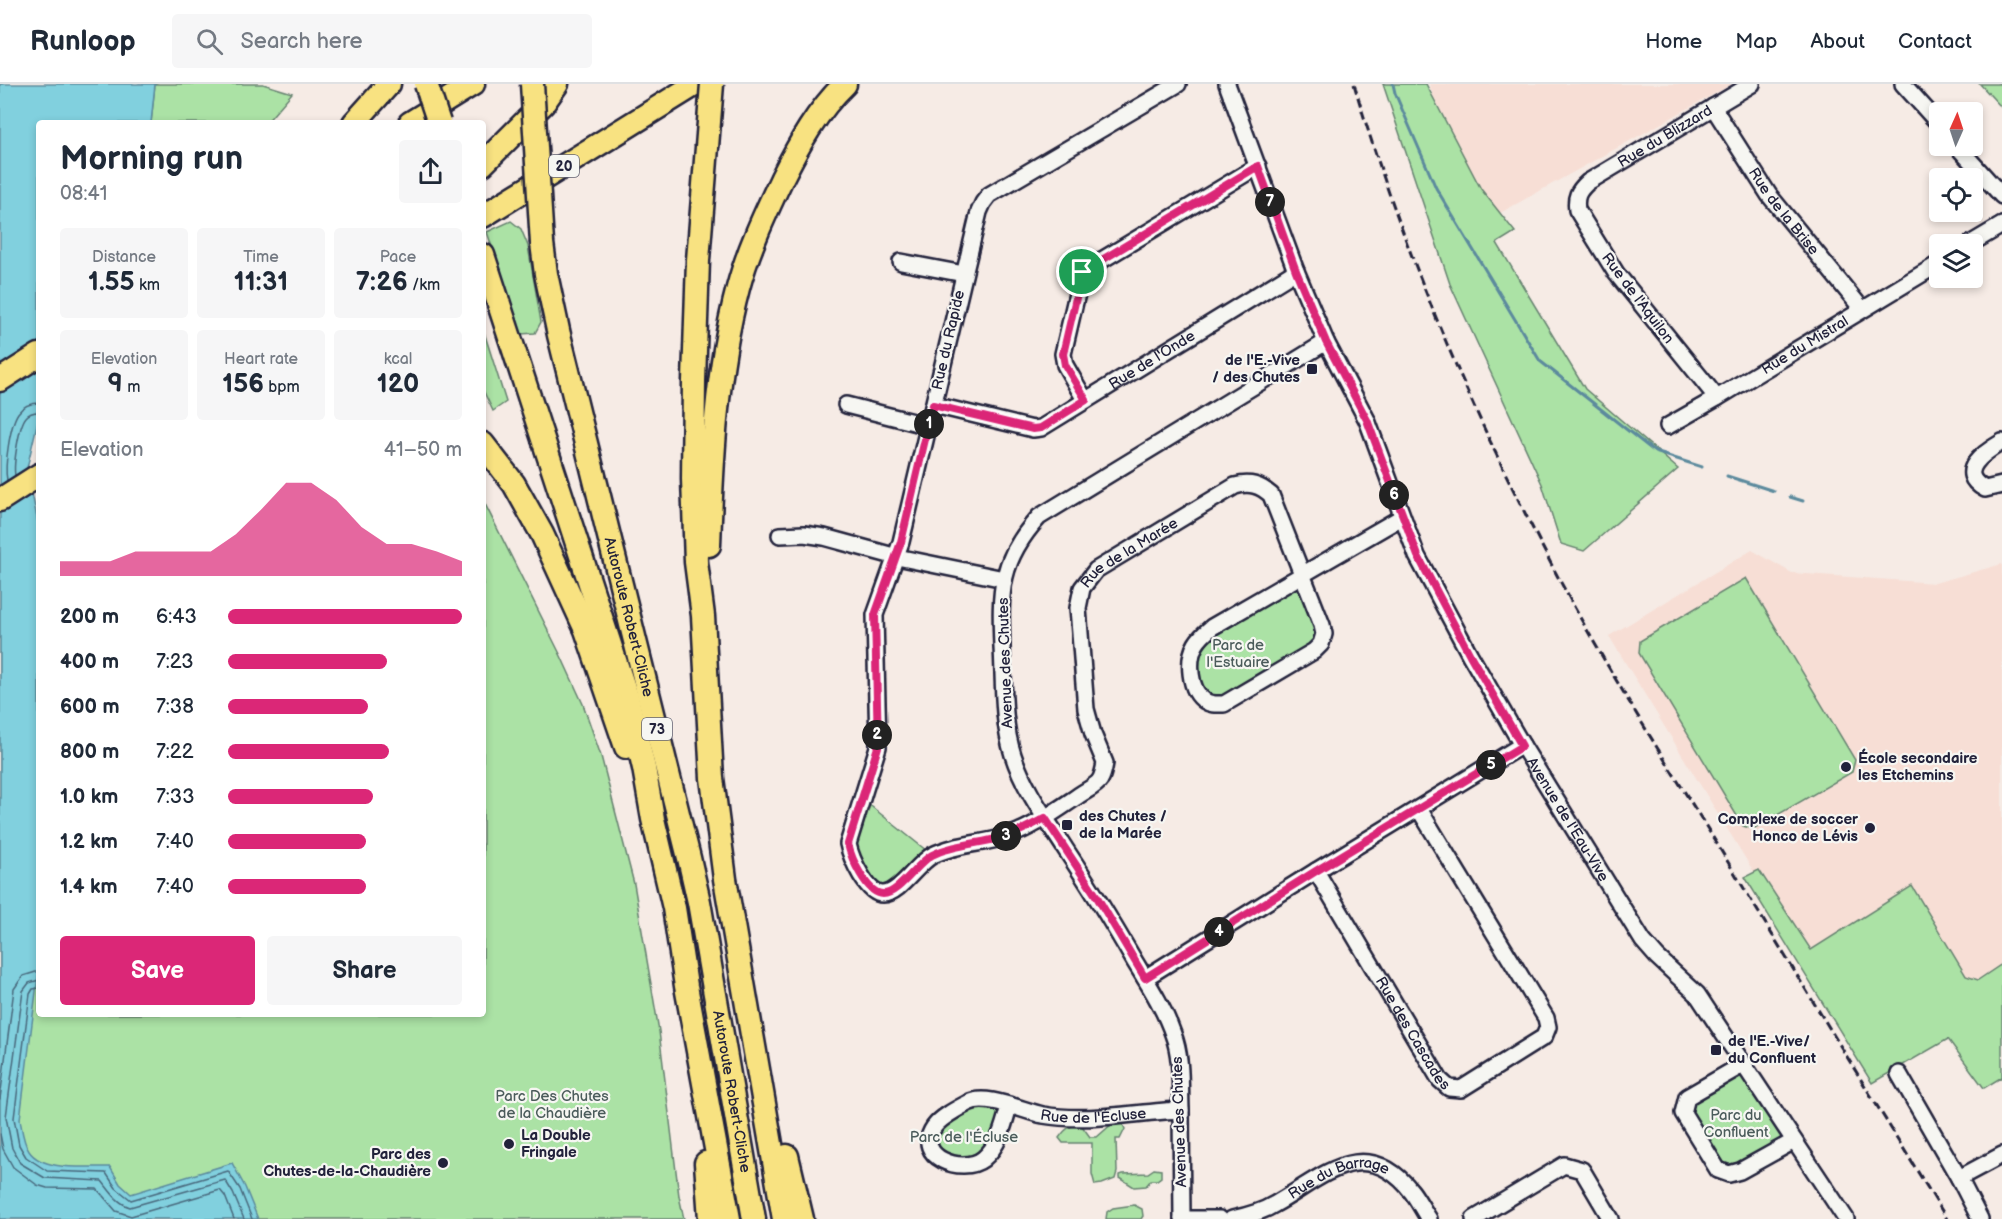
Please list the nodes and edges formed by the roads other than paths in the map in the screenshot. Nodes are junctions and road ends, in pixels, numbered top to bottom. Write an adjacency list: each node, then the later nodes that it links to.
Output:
1 (389, 84): 17 (highway)
2 (426, 84): 19 (highway, bridge)
3 (473, 84): 18 (highway)
4 (532, 84): 71 (highway, Autoroute Robert-Cliche / 73, bridge)
5 (557, 84): 21 (highway)
6 (696, 84): 16 (highway, 20)
7 (712, 84): 53 (highway, Autoroute Robert-Cliche, bridge)
8 (717, 84): 16 (highway)
9 (845, 84): 53 (highway)
10 (1178, 84): 32 (street, Rue du Rapide)
11 (1227, 84): 22 (street, Avenue de l'Eau-Vive)
12 (1752, 84): 14 (street, Rue du Blizzard)
13 (1903, 84): 15 (street)
14 (1713, 107): 23 (street, Rue du Blizzard); 33 (street, Rue de la Brise)
15 (1929, 113)
16 (646, 117): 25 (highway, 20)
17 (357, 120)
18 (415, 120)
19 (438, 120)
20 (1966, 156): 24 (street)
21 (486, 161)
22 (1258, 166): 31 (street, Avenue de l'Eau-Vive); 38 (street)
23 (1578, 190): 37 (street, Rue de l'Aquilon)
24 (2002, 196)
25 (486, 214)
26 (2002, 225): 27 (street)
27 (1983, 236)
28 (901, 262): 32 (street)
29 (486, 265): 57 (highway)
30 (1929, 269): 33 (street, Rue du Mistral)
31 (1296, 271): 34 (street, Avenue de l'Eau-Vive); 38 (street, Rue de l'Onde)
32 (964, 274): 40 (street, Rue du Rapide)
33 (1862, 309): 37 (street, Rue du Mistral)
34 (1326, 342): 48 (street, Avenue de l'Eau-Vive); 52 (street, Avenue des Chutes)
35 (36, 357): 36 (highway)
36 (0, 380)
37 (1717, 398): 42 (street, Rue du Mistral)
38 (1086, 400): 40 (street, Rue de l'Onde)
39 (846, 405): 41 (street)
40 (933, 405): 41 (street, Rue du Rapide)
41 (929, 426): 50 (street, Rue du Rapide)
42 (1668, 426)
43 (2002, 442): 46 (street)
44 (486, 448): 57 (highway)
45 (36, 477): 47 (highway)
46 (2002, 485)
47 (0, 500)
48 (1402, 517): 51 (street); 54 (street, Avenue de l'Eau-Vive)
49 (780, 535): 50 (street)
50 (897, 557): 52 (street); 56 (street, Rue du Rapide)
51 (1301, 576): 51 (street); 56 (street, Rue de la Marée)
52 (1004, 579): 56 (street, Avenue des Chutes)
53 (703, 616): 60 (highway, Autoroute Robert-Cliche)
54 (1522, 746): 55 (street); 62 (street, Avenue de l'Eau-Vive)
55 (1419, 809): 58 (street); 58 (street, Rue des Cascades)
56 (1045, 818): 59 (street, Avenue des Chutes)
57 (653, 819): 61 (highway)
58 (1316, 871): 59 (street)
59 (1145, 978): 65 (street, Avenue des Chutes)
60 (748, 1010): 72 (highway, Autoroute Robert-Cliche); 73 (highway)
61 (701, 1057): 69 (highway); 70 (highway)
62 (1744, 1064): 66 (street, Avenue de l'Eau-Vive); 66 (street)
63 (1899, 1074): 68 (street)
64 (1009, 1106): 64 (street, Rue de l'Écluse); 65 (street, Rue de l'Écluse)
65 (1181, 1110): 74 (street, Avenue des Chutes)
66 (1794, 1141): 80 (street, Avenue de l'Eau-Vive)
67 (2002, 1155): 68 (street)
68 (1959, 1178): 81 (street)
69 (710, 1219)
70 (729, 1219)
71 (753, 1219)
72 (784, 1219)
73 (802, 1219)
74 (1182, 1219): 75 (street)
75 (1220, 1219)
76 (1232, 1219): 77 (street, Rue du Barrage)
77 (1429, 1219)
78 (1474, 1219): 79 (street)
79 (1611, 1219)
80 (1846, 1219)
81 (1980, 1219)

